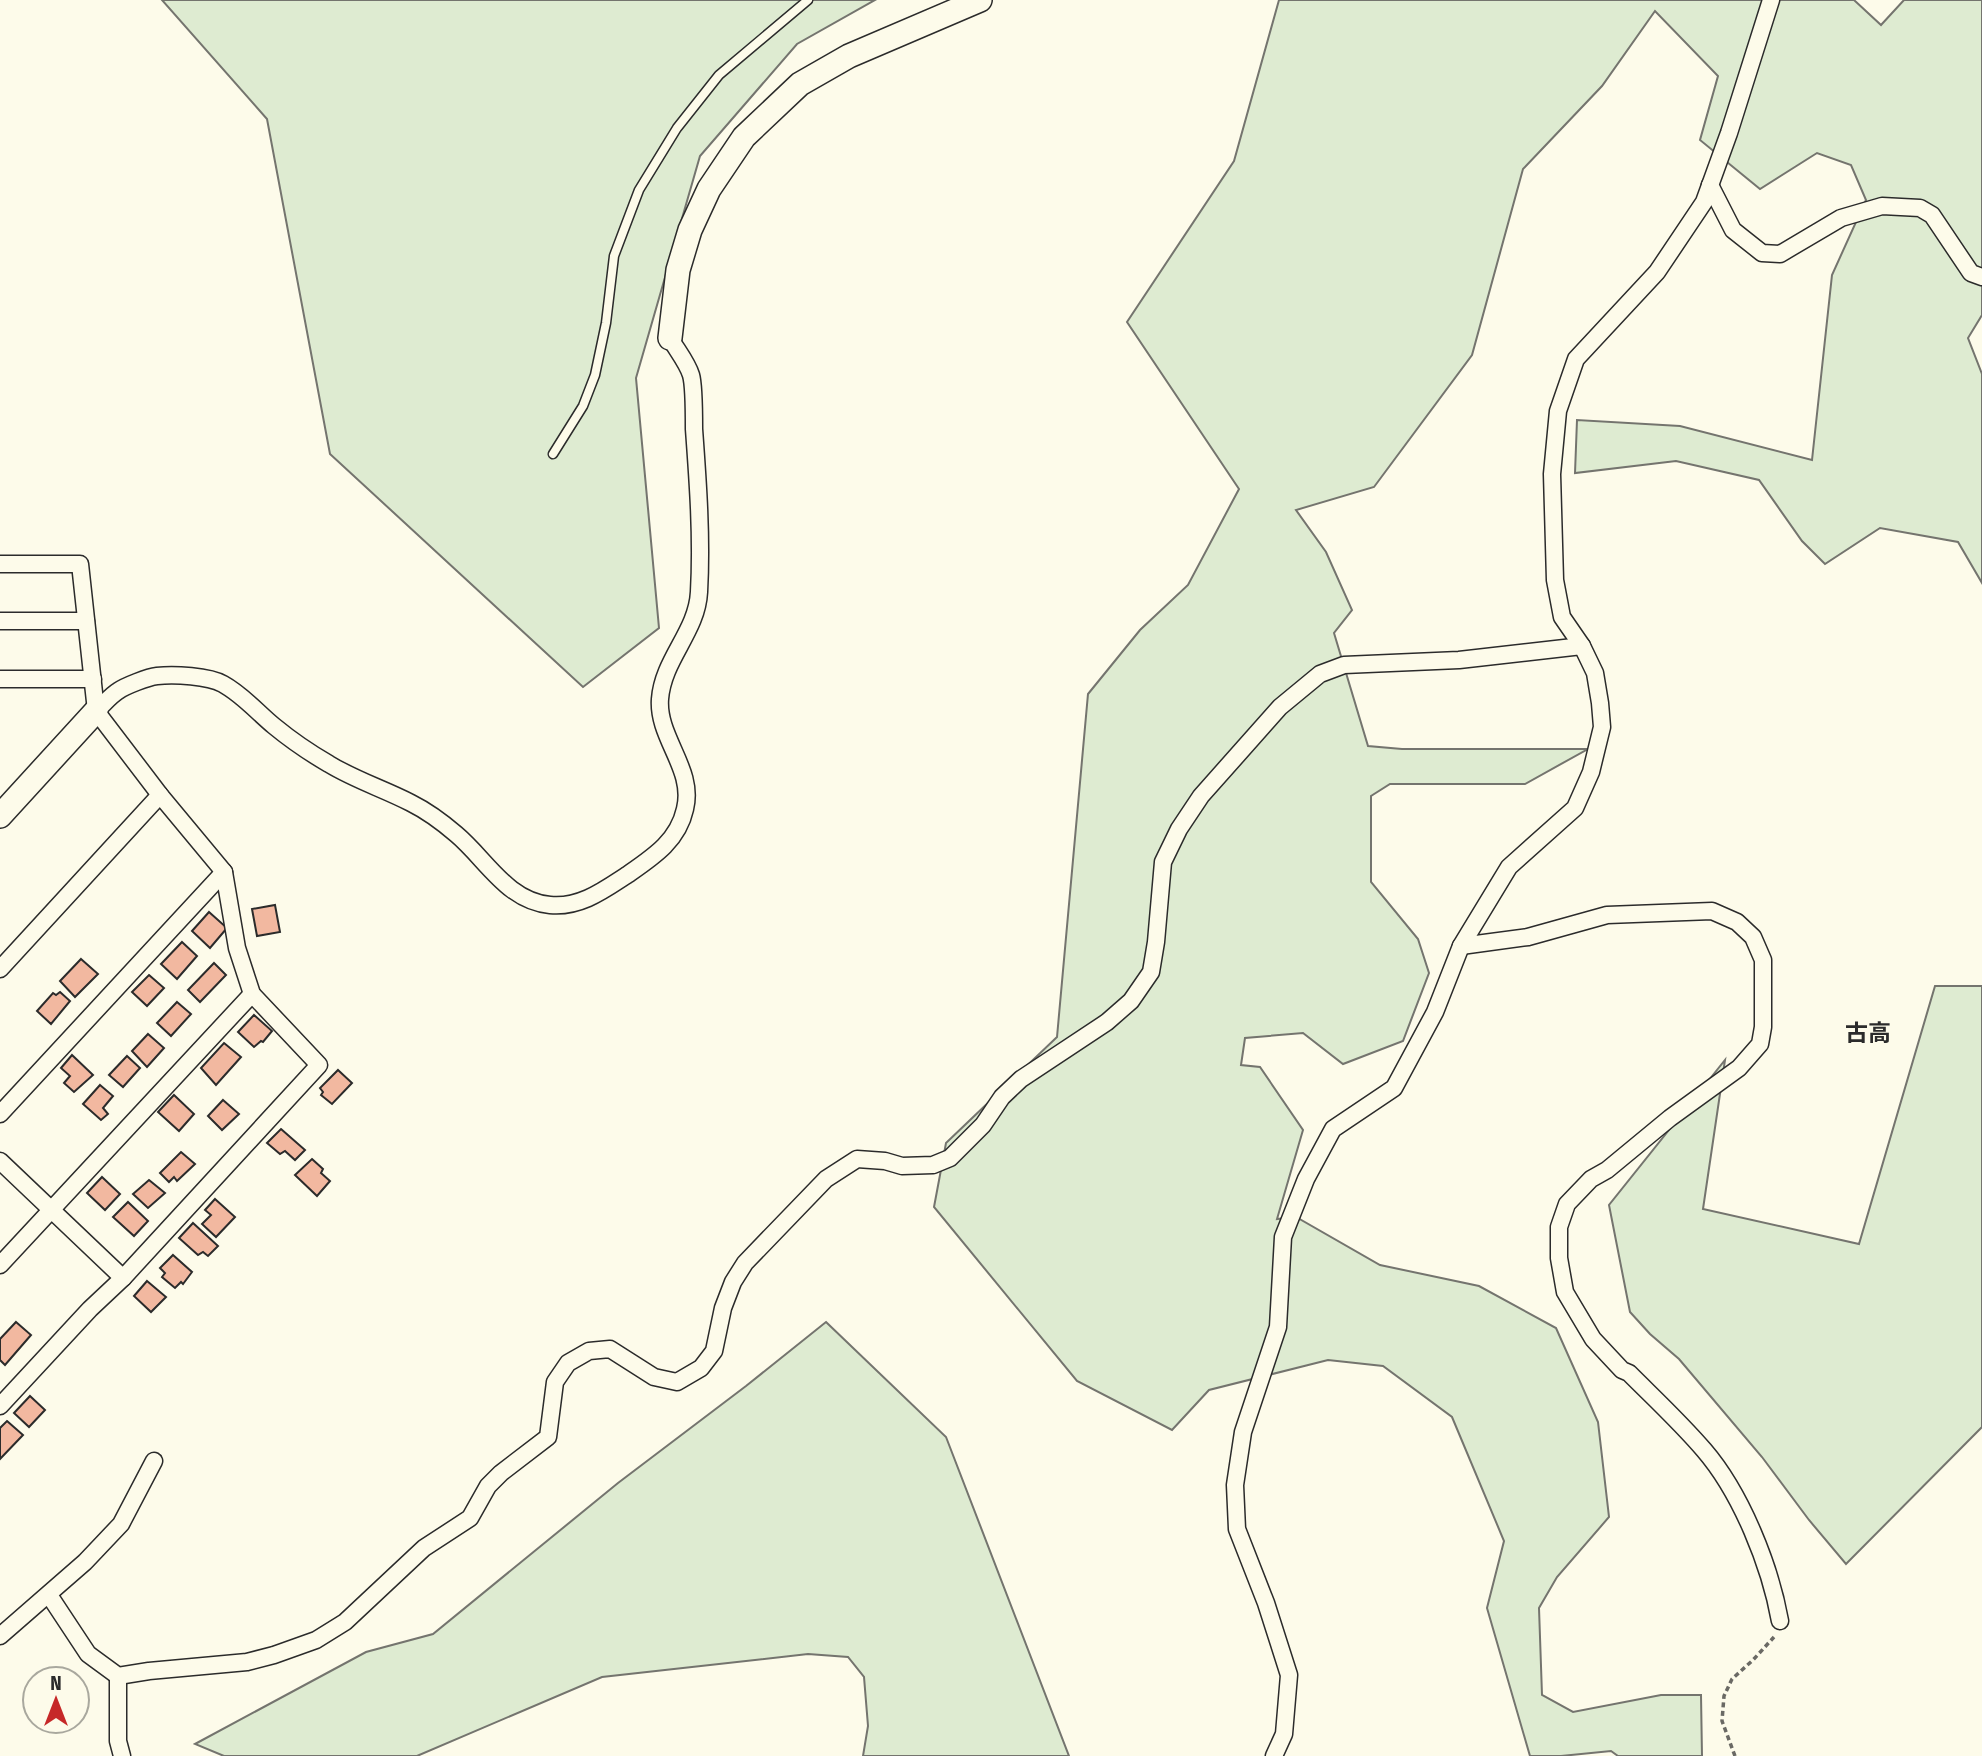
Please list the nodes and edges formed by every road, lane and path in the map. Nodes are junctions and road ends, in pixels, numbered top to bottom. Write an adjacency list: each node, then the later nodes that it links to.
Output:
1 (807, 0): 7 (lane)
2 (980, 0): 6 (street)
3 (1771, 0): 4 (street)
4 (1710, 185): 5 (street); 11 (street)
5 (1982, 276)
6 (670, 338): 14 (street)
7 (553, 454)
8 (0, 564): 10 (street)
9 (0, 621): 10 (street)
10 (86, 621): 13 (street)
11 (1582, 646): 19 (street); 32 (street)
12 (0, 679): 13 (street)
13 (93, 679): 14 (street)
14 (96, 712): 15 (street); 16 (street)
15 (10, 794): 17 (street)
16 (160, 794): 18 (street); 20 (street)
17 (0, 816)
18 (224, 872): 21 (street); 22 (street)
19 (1461, 946): 30 (street); 34 (street)
20 (0, 969)
21 (252, 994): 24 (street); 26 (street)
22 (0, 1114)
23 (0, 1161): 24 (street)
24 (51, 1210): 25 (street); 26 (street)
25 (0, 1265)
26 (123, 1278): 27 (street)
27 (0, 1406)
28 (154, 1461): 29 (street)
29 (49, 1595): 31 (street); 32 (street)
30 (1780, 1620): 35 (path)
31 (0, 1636)
32 (118, 1676): 33 (street)
33 (122, 1756)
34 (1274, 1756)
35 (1735, 1756)

